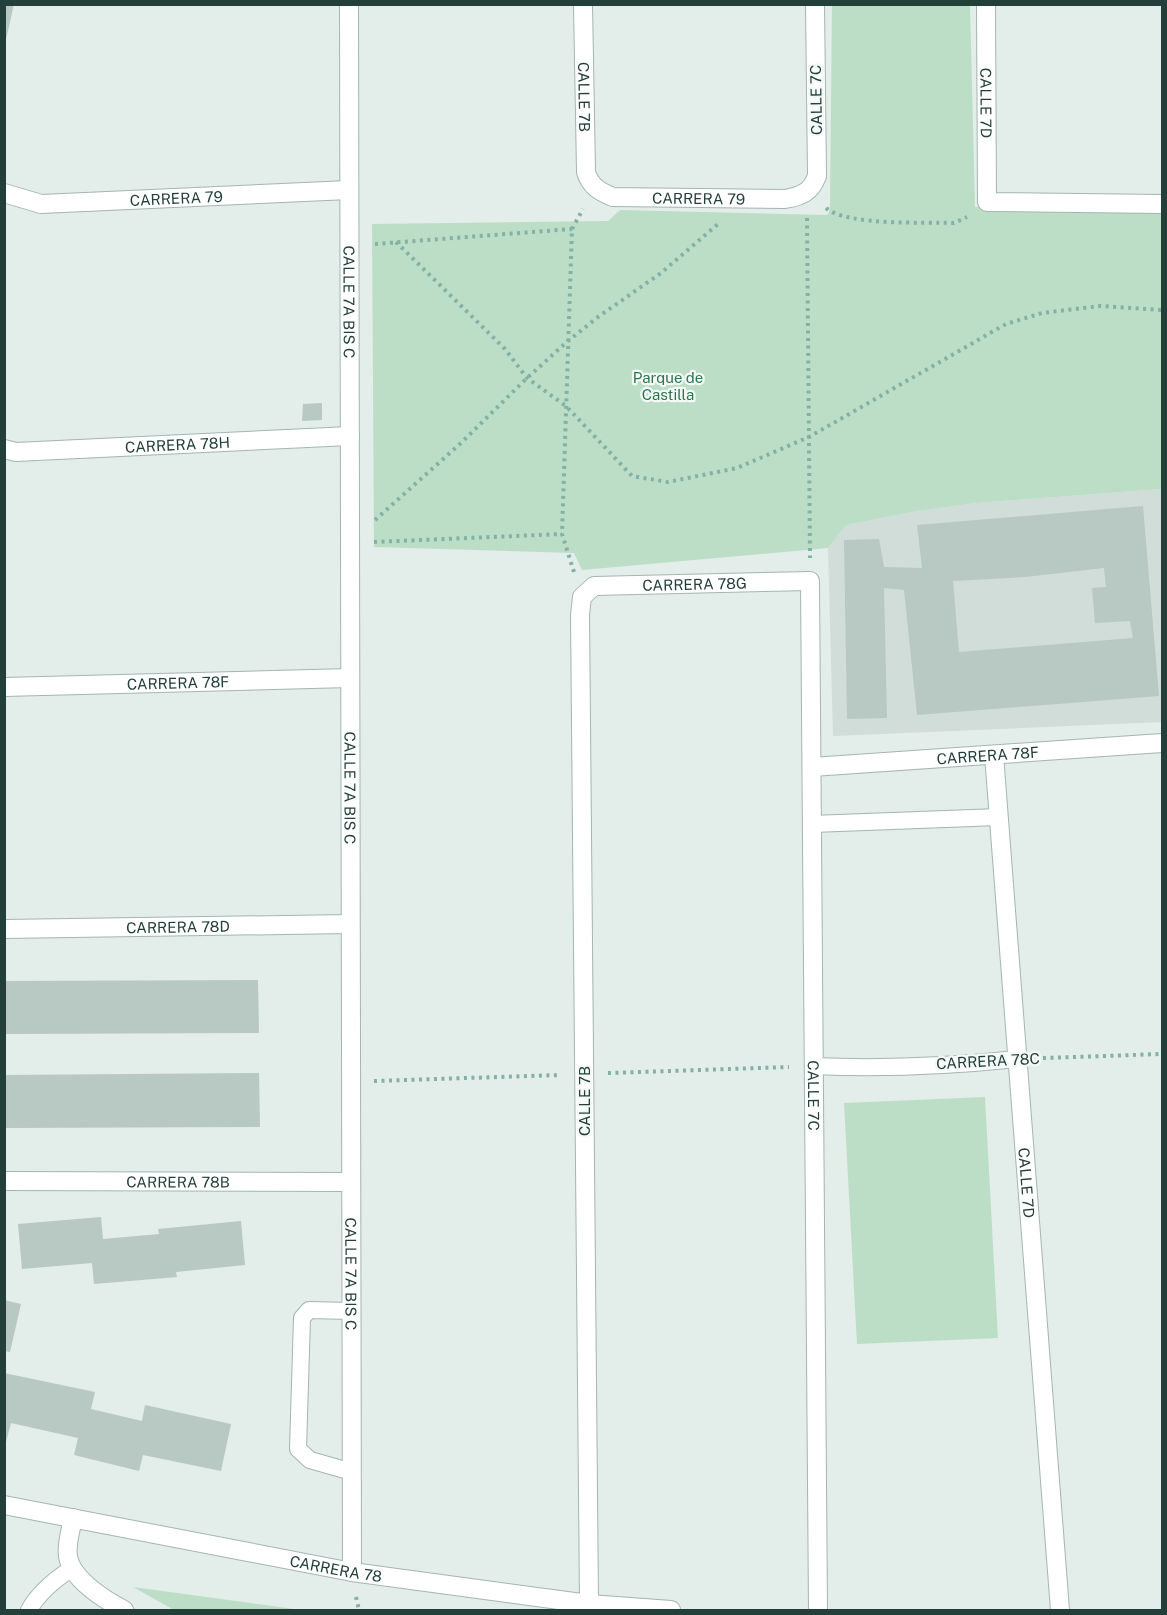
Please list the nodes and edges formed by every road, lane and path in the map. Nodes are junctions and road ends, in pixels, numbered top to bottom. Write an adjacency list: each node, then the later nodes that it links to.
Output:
1 (349, 4): 6 (street, CALLE 7A BIS C)
2 (583, 4): 5 (street, CALLE 7B)
3 (815, 4): 7 (street, CALLE 7C)
4 (986, 4): 10 (street, CALLE 7D)
5 (595, 188): 9 (street, CARRERA 79); 12 (path)
6 (349, 190): 8 (street, CARRERA 79); 14 (street, CALLE 7A BIS C)
7 (806, 193): 9 (street, CARRERA 79); 10 (path); 20 (path)
8 (4, 194)
9 (748, 199): 16 (path)
10 (987, 202): 11 (street)
11 (1162, 204)
12 (572, 229): 13 (path); 16 (path)
13 (396, 242): 14 (path); 17 (path)
14 (350, 246): 19 (street, CALLE 7A BIS C)
15 (1162, 310): 20 (path)
16 (568, 341): 17 (path); 18 (path)
17 (527, 378): 18 (path); 23 (path)
18 (566, 406): 20 (path); 22 (path)
19 (350, 436): 21 (street, CARRERA 78H); 23 (street, CALLE 7A BIS C)
20 (809, 437): 24 (path)
21 (4, 449)
22 (562, 534): 23 (path); 25 (path)
23 (350, 543): 26 (street, CALLE 7A BIS C)
24 (810, 581): 25 (street, CARRERA 78G); 30 (street, CALLE 7C)
25 (582, 597): 47 (street, CALLE 7B)
26 (350, 678): 27 (street, CARRERA 78F); 33 (street, CALLE 7A BIS C)
27 (4, 687)
28 (1162, 743): 29 (street, CARRERA 78F)
29 (994, 755): 30 (street, CARRERA 78F); 31 (street, CALLE 7D)
30 (812, 767): 32 (street, CALLE 7C)
31 (999, 817): 32 (lane); 36 (street, CALLE 7D)
32 (812, 824): 37 (street, CALLE 7C)
33 (350, 924): 34 (street, CARRERA 78D); 39 (street, CALLE 7A BIS C)
34 (4, 929)
35 (1162, 1054): 36 (path, CARRERA 78C)
36 (1017, 1059): 37 (lane, CARRERA 78C); 53 (street, CALLE 7D)
37 (814, 1066): 52 (street, CALLE 7C)
38 (4, 1181): 39 (street, CARRERA 78B)
39 (351, 1182): 40 (street, CALLE 7A BIS C)
40 (351, 1311): 41 (street, CALLE 7A BIS C); 41 (lane)
41 (351, 1472): 45 (street, CALLE 7A BIS C)
42 (4, 1505): 43 (street, CARRERA 78)
43 (73, 1518): 44 (street); 45 (street, CARRERA 78)
44 (72, 1569): 48 (lane); 49 (street)
45 (352, 1572): 47 (street, CARRERA 78)
46 (356, 1594): 50 (path)
47 (589, 1604): 51 (street, CARRERA 78)
48 (29, 1611)
49 (124, 1611)
50 (359, 1611)
51 (671, 1611)
52 (818, 1611)
53 (1060, 1611)

